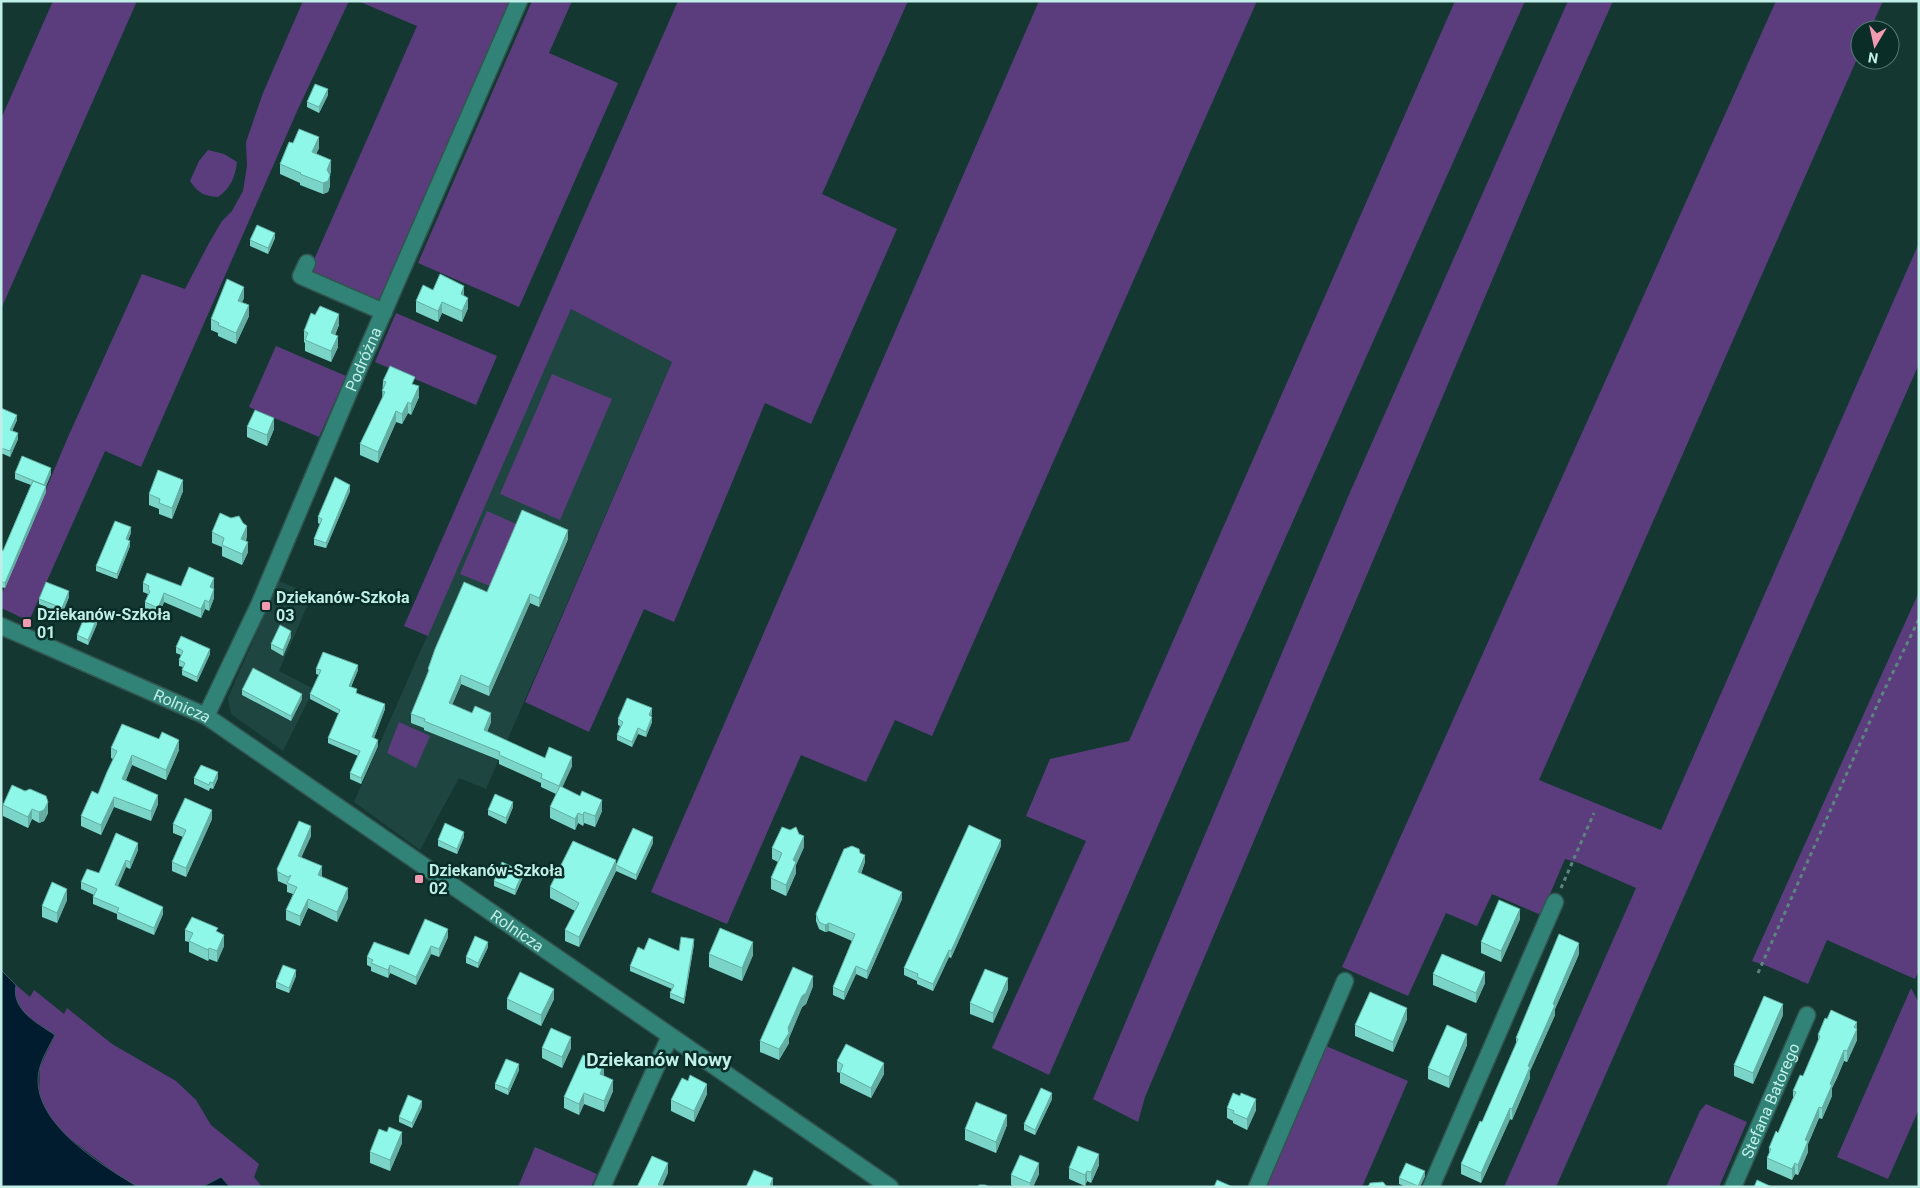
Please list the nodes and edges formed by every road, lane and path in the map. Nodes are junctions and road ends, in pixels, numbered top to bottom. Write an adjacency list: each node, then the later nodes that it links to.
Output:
1 (520, 1): 3 (street, Podróżna)
2 (307, 263): 3 (street)
3 (384, 312): 6 (street, Podróżna)
4 (1919, 619): 9 (path)
5 (1, 626): 6 (street, Rolnicza)
6 (206, 716): 12 (street, Rolnicza)
7 (1594, 813): 8 (path)
8 (1555, 902): 16 (street)
9 (1758, 973)
10 (1345, 981): 15 (street)
11 (1807, 1015): 17 (street, Stefana Batorego)
12 (670, 1036): 13 (street); 14 (street, Rolnicza)
13 (602, 1187)
14 (890, 1187)
15 (1256, 1187)
16 (1431, 1187)
17 (1733, 1187)

